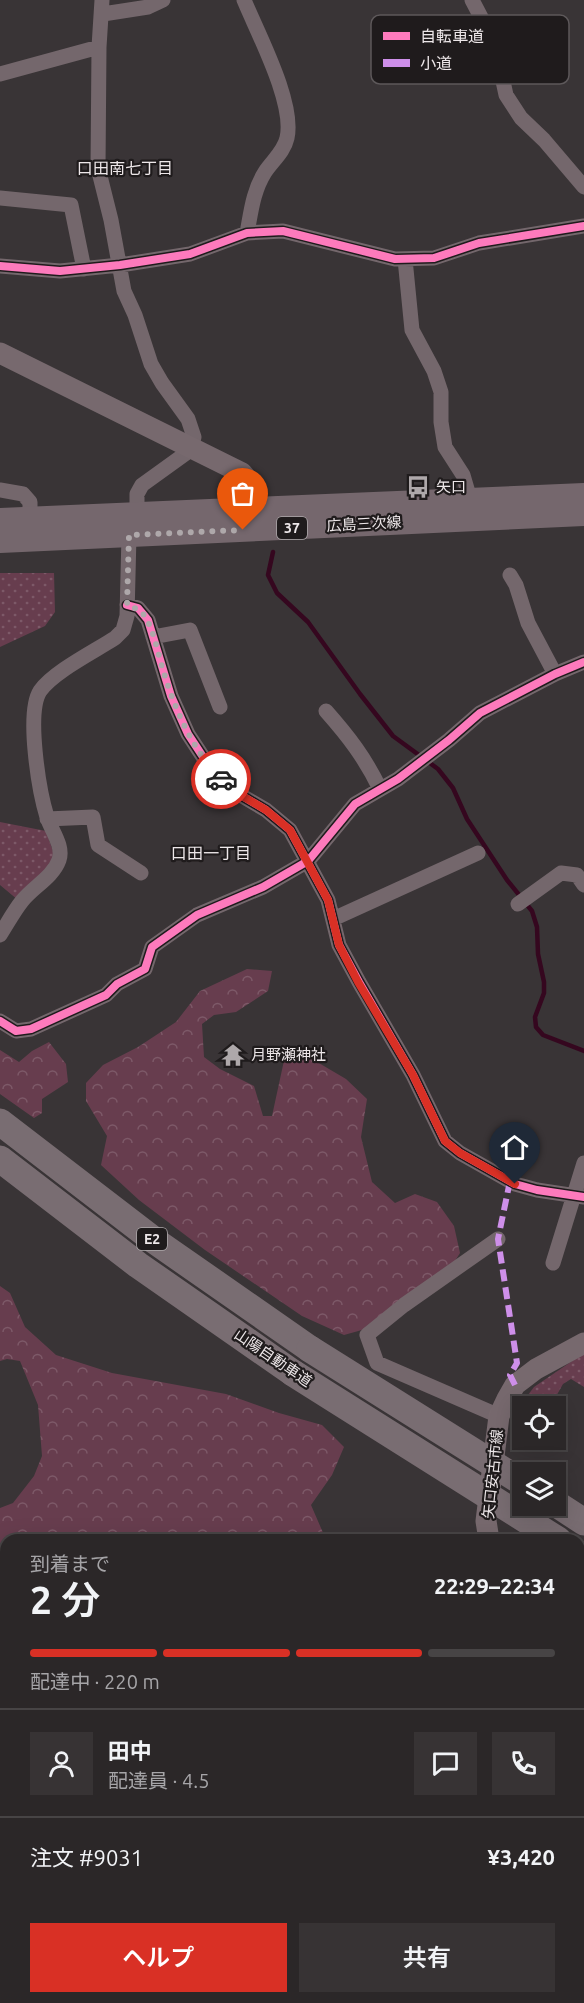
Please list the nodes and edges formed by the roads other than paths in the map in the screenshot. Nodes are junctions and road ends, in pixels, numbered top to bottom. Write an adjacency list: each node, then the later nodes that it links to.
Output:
1 (163, 0): 4 (street)
2 (244, 0): 12 (street)
3 (472, 0): 5 (street)
4 (102, 7): 6 (street)
5 (480, 15)
6 (99, 47): 7 (street); 14 (street)
7 (0, 74)
8 (504, 84): 9 (street)
9 (584, 187)
10 (0, 198): 16 (street)
11 (584, 225): 13 (street)
12 (247, 233): 13 (street); 14 (street)
13 (405, 259): 21 (street)
14 (120, 265): 16 (street); 18 (street)
15 (0, 266): 16 (street)
16 (84, 269)
17 (0, 353): 18 (street)
18 (191, 448): 24 (street); 26 (street)
19 (0, 490): 23 (street)
20 (584, 495): 21 (main road, 広島三次線 / 37)
21 (470, 499): 24 (main road, 広島三次線 / 37)
22 (584, 514): 24 (main road, 広島三次線 / 37)
23 (30, 519): 25 (main road, 広島三次線 / 37); 26 (main road, 広島三次線 / 37)
24 (257, 519): 26 (main road, 広島三次線 / 37)
25 (0, 520)
26 (133, 524): 27 (main road, 広島三次線 / 37); 29 (street)
27 (0, 541)
28 (510, 574): 32 (street)
29 (127, 605): 30 (street); 36 (street)
30 (153, 637): 33 (street); 38 (street)
31 (584, 662): 32 (street)
32 (555, 674): 35 (street)
33 (220, 707)
34 (326, 711): 35 (street)
35 (380, 789): 38 (street)
36 (47, 819): 39 (street); 43 (street)
37 (478, 853): 42 (street)
38 (308, 861): 42 (street); 44 (street)
39 (141, 873)
40 (584, 885): 41 (street)
41 (518, 904)
42 (333, 919): 48 (street)
43 (0, 935)
44 (0, 1021)
45 (0, 1122): 53 (highway, 山陽自動車道 / E2, bridge)
46 (0, 1159): 57 (highway, 山陽自動車道 / E2, bridge)
47 (584, 1163): 48 (street)
48 (579, 1196): 50 (street)
49 (498, 1239): 52 (street)
50 (553, 1263)
51 (584, 1343): 52 (street, 矢口安古市線)
52 (499, 1416): 56 (street, 矢口安古市線)
53 (512, 1476)
54 (566, 1510): 55 (highway)
55 (584, 1522)
56 (488, 1534)
57 (548, 1534)

